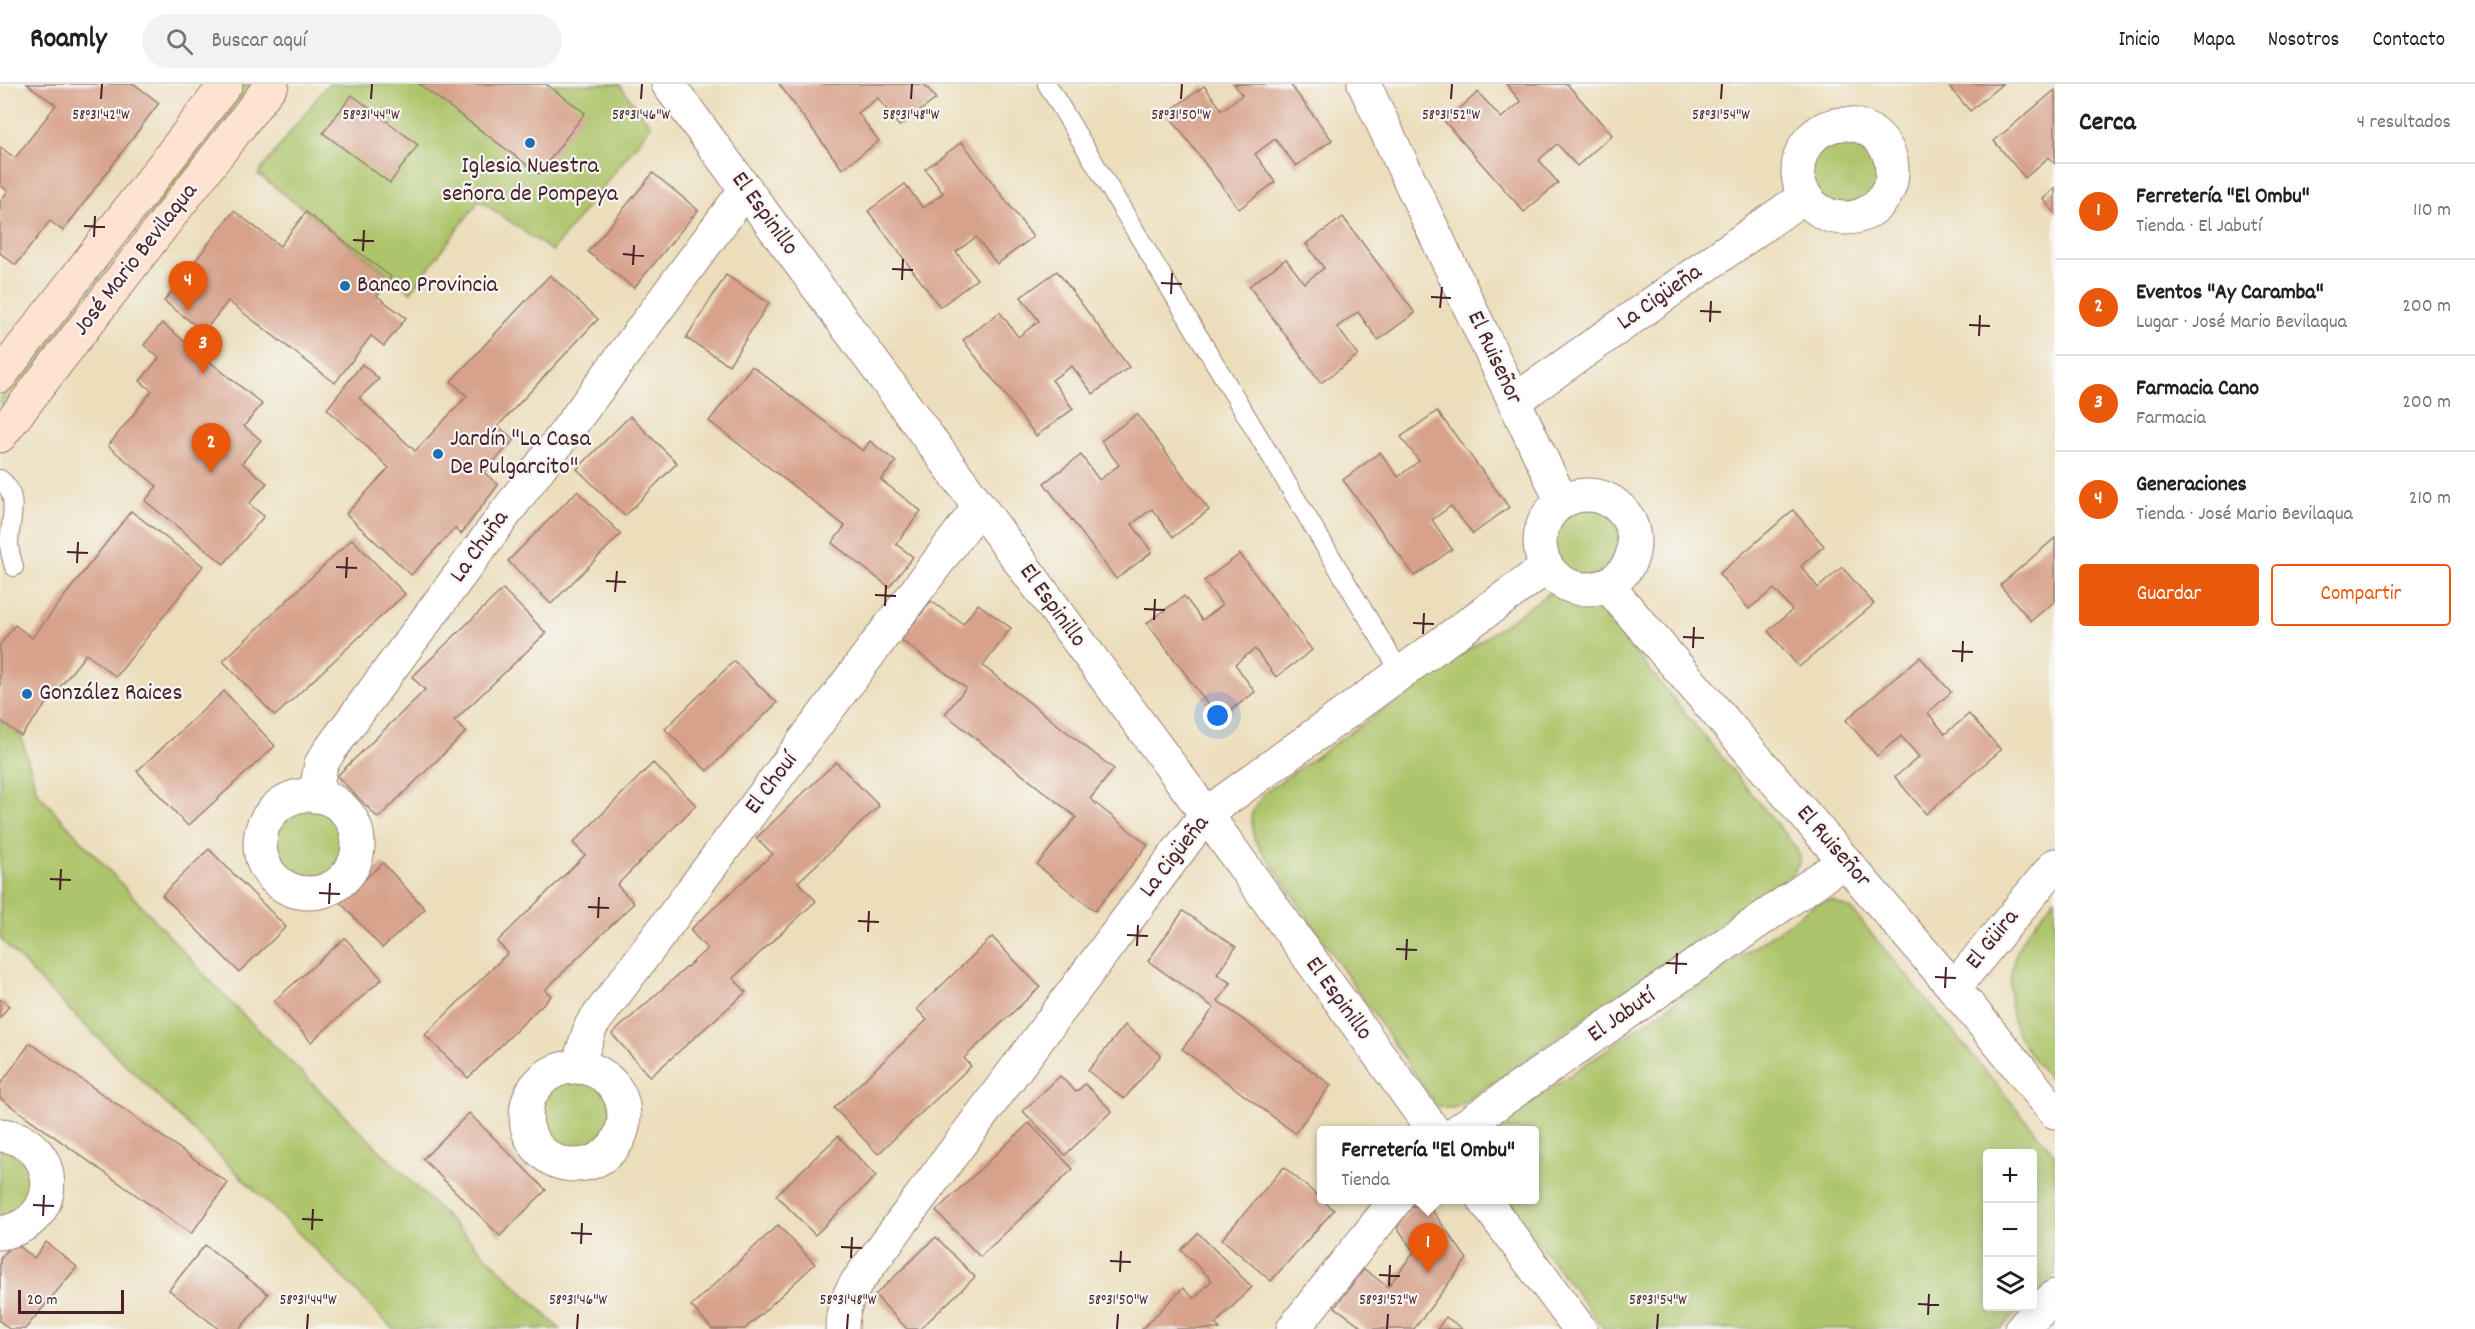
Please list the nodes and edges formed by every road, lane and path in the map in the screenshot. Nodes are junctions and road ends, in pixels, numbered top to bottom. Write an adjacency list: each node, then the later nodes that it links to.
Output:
1 (226, 84): 8 (main road, José Mario Bevilaqua)
2 (272, 84): 10 (main road, José Mario Bevilaqua)
3 (668, 84): 6 (street, El Espinillo)
4 (1047, 84): 17 (lane)
5 (1364, 84): 9 (street, El Ruiseñor)
6 (746, 189): 13 (street, El Espinillo); 18 (street, La Chuña)
7 (1805, 196): 9 (street, La Cigüeña)
8 (0, 376)
9 (1514, 401): 12 (street, El Ruiseñor)
10 (0, 436)
11 (0, 479): 14 (lane)
12 (1562, 502): 15 (street); 16 (street)
13 (979, 507): 19 (street, El Espinillo); 23 (street, El Chouí)
14 (14, 567)
15 (1547, 567): 16 (street); 17 (street, La Cigüeña)
16 (1607, 585): 20 (street, El Ruiseñor)
17 (1401, 673): 19 (street, La Cigüeña)
18 (315, 796)
19 (1206, 814): 25 (street, El Espinillo); 32 (street, La Cigüeña)
20 (1845, 861): 22 (street, El Ruiseñor); 26 (street, El Jabutí)
21 (2055, 865): 22 (street, El Güira)
22 (1954, 988): 24 (street, El Ruiseñor)
23 (581, 1067)
24 (2055, 1112)
25 (1429, 1126)
26 (1466, 1126)
27 (0, 1135): 30 (street)
28 (1393, 1204): 33 (street)
29 (1487, 1204): 34 (street)
30 (0, 1233)
31 (2055, 1296): 35 (street)
32 (842, 1329)
33 (1293, 1329)
34 (1580, 1329)
35 (2021, 1329)

